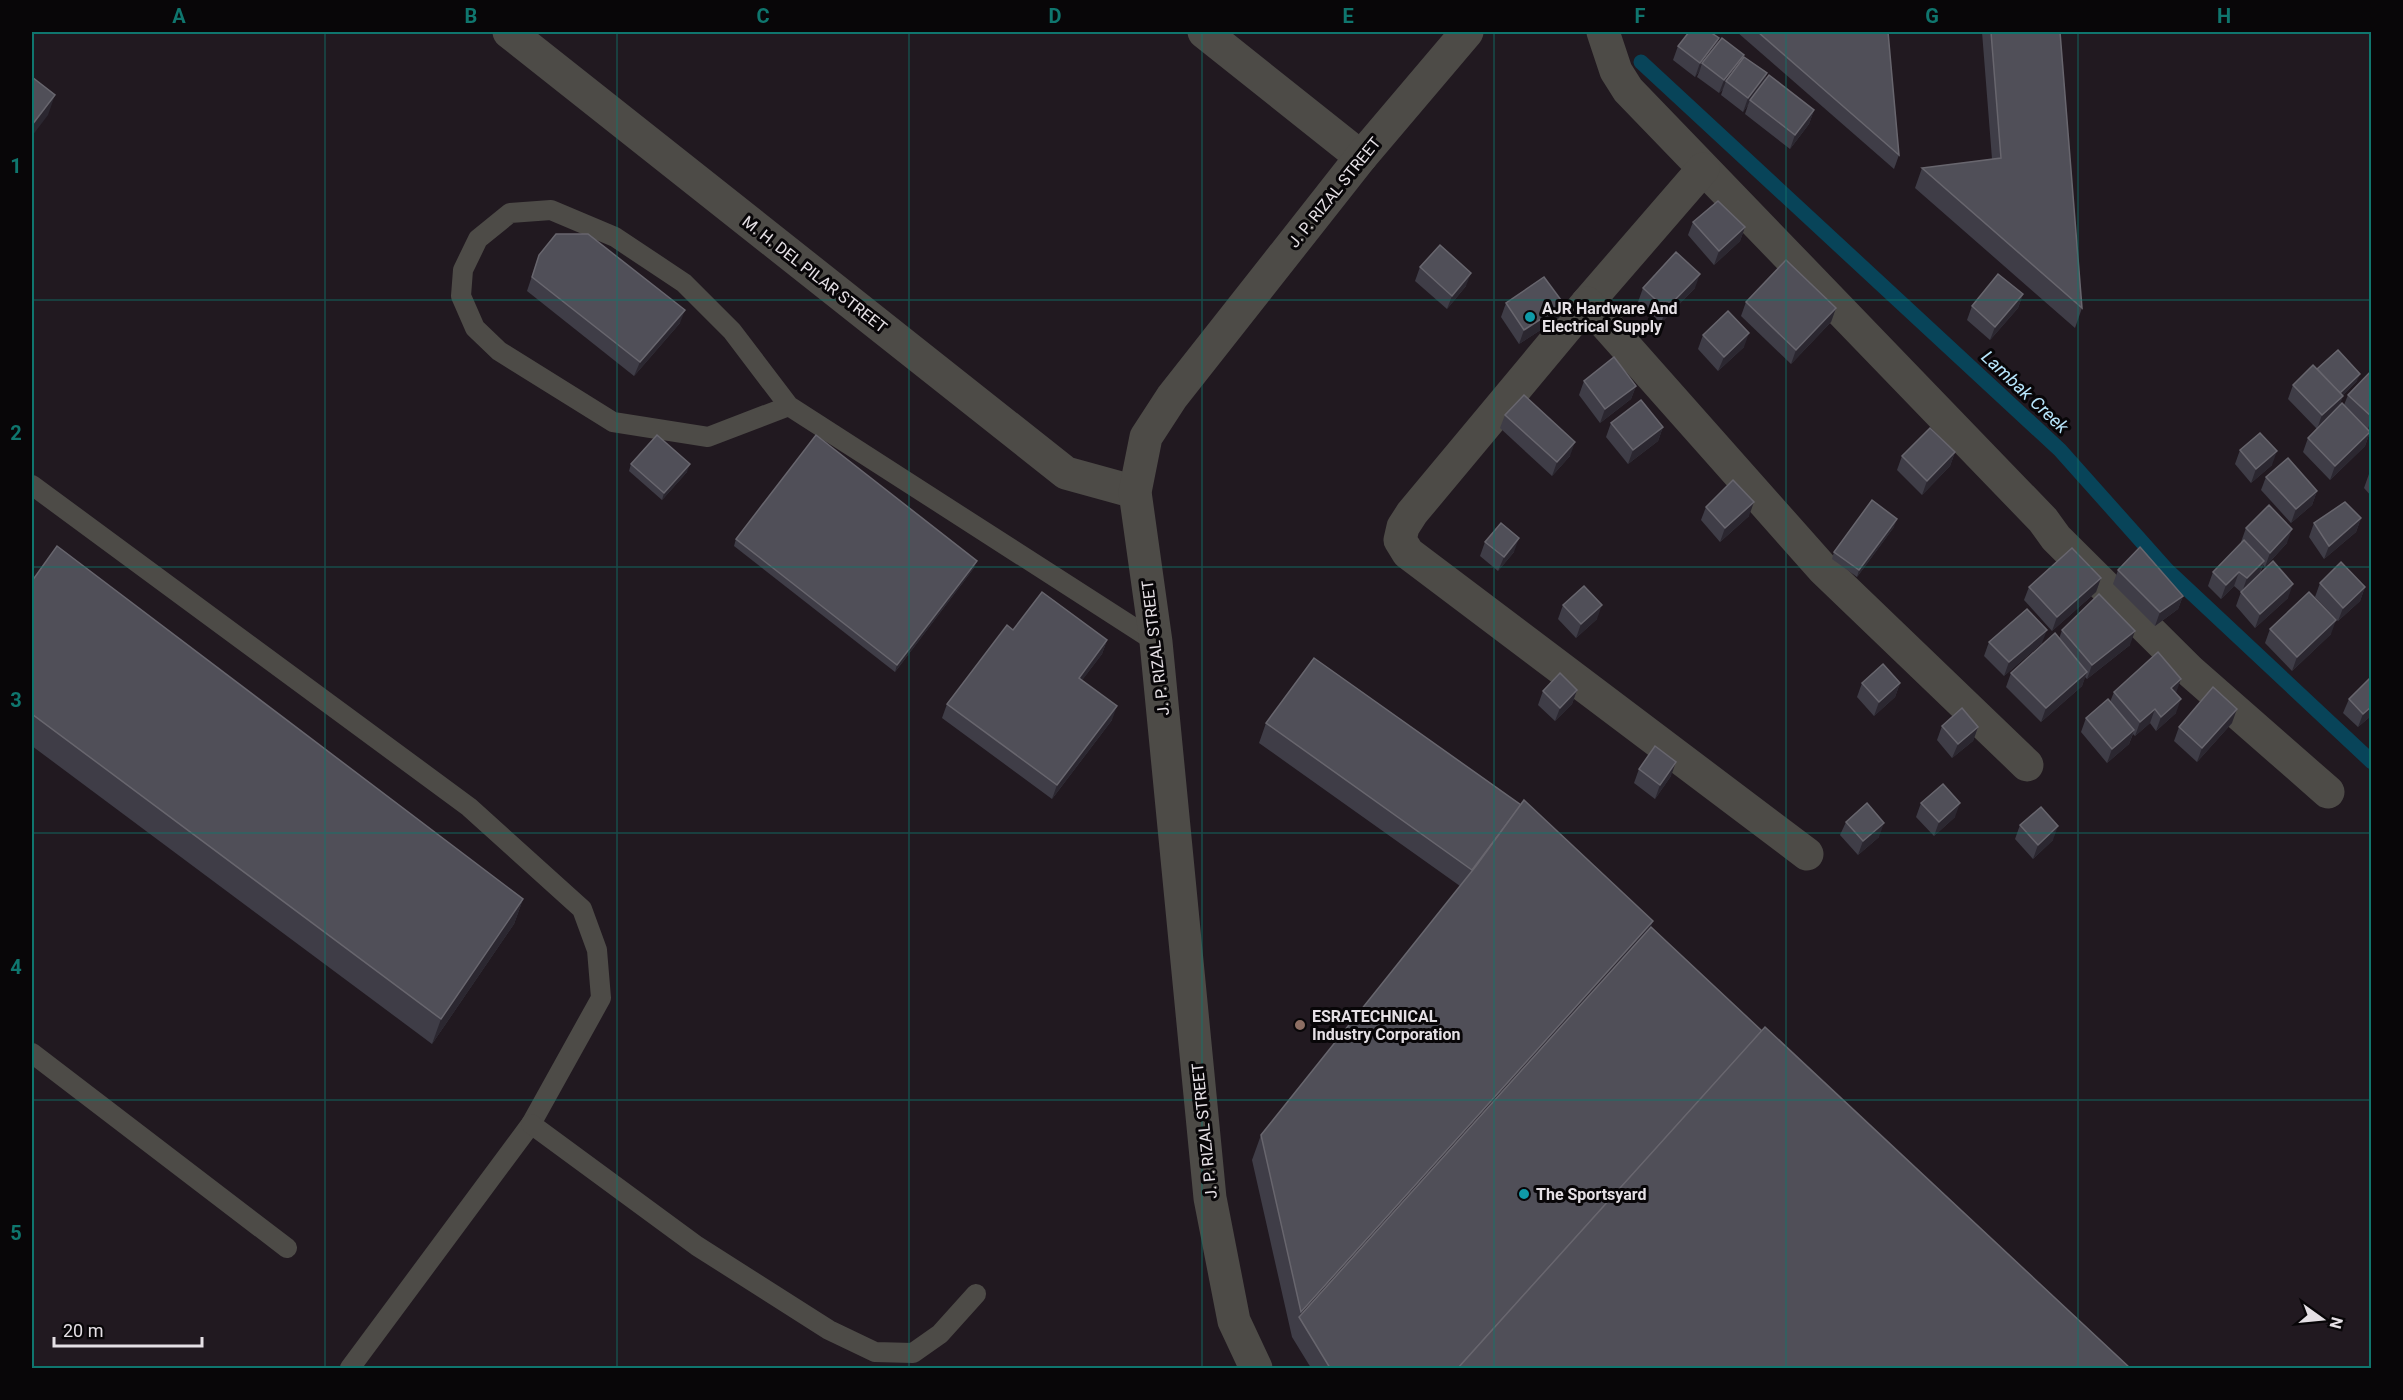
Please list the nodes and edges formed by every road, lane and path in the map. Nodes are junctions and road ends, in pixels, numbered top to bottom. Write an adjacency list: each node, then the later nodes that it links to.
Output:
1 (508, 32): 10 (street, M. H. DEL PILAR STREET)
2 (1204, 32): 5 (street)
3 (1467, 32): 5 (street, J. P. RIZAL STREET)
4 (1603, 32): 6 (street)
5 (1361, 157): 10 (street, J. P. RIZAL STREET)
6 (1703, 169): 7 (street); 13 (street)
7 (1587, 303): 12 (street); 14 (street)
8 (789, 406): 8 (lane); 11 (lane)
9 (32, 484): 16 (lane)
10 (1135, 492): 11 (street, J. P. RIZAL STREET)
11 (1156, 642): 20 (street, J. P. RIZAL STREET)
12 (2027, 765)
13 (2328, 792)
14 (1807, 854)
15 (32, 1053): 17 (lane)
16 (531, 1124): 18 (lane); 19 (lane)
17 (287, 1248)
18 (976, 1294)
19 (350, 1368)
20 (1256, 1368)

